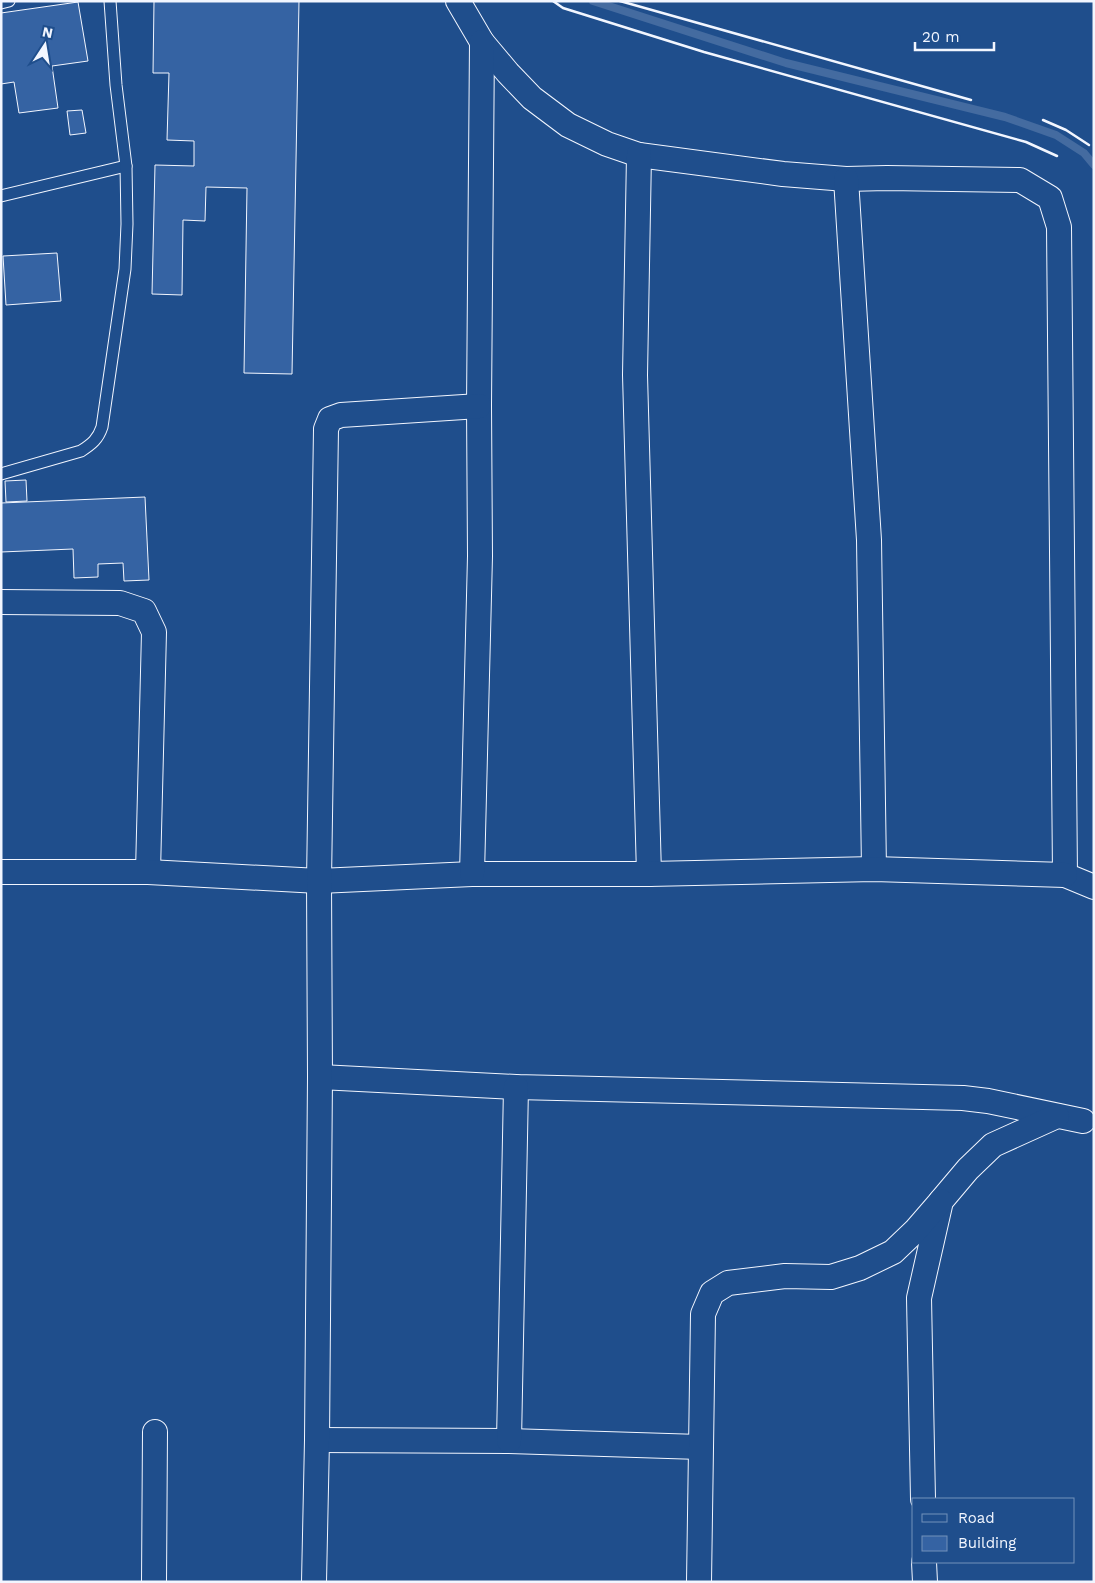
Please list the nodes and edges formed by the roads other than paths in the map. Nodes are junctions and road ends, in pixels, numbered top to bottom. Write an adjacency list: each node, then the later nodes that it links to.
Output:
1 (9, 1): 4 (lane)
2 (110, 1): 7 (lane)
3 (458, 1): 5 (street)
4 (1, 2)
5 (482, 42): 6 (street); 10 (street)
6 (638, 155): 8 (street); 17 (street)
7 (126, 166): 9 (lane); 11 (lane)
8 (846, 179): 13 (street); 18 (street)
9 (1, 196)
10 (479, 406): 16 (street); 19 (street)
11 (1, 474)
12 (1, 602): 15 (street)
13 (874, 869): 17 (street); 18 (street)
14 (1, 872): 15 (street)
15 (148, 872): 19 (street)
16 (472, 874): 17 (street); 19 (street)
17 (649, 874)
18 (1065, 875): 20 (street)
19 (320, 881): 21 (street)
20 (1094, 887)
21 (320, 1077): 22 (street); 27 (street)
22 (516, 1087): 23 (street); 28 (street)
23 (1057, 1116): 24 (street); 25 (street)
24 (1089, 1124)
25 (942, 1201): 29 (street); 30 (street)
26 (155, 1432): 32 (street)
27 (317, 1440): 28 (street); 33 (street)
28 (509, 1441): 29 (street)
29 (700, 1447): 34 (street)
30 (923, 1498)
31 (924, 1563): 35 (street)
32 (154, 1582)
33 (314, 1582)
34 (699, 1582)
35 (924, 1582)

